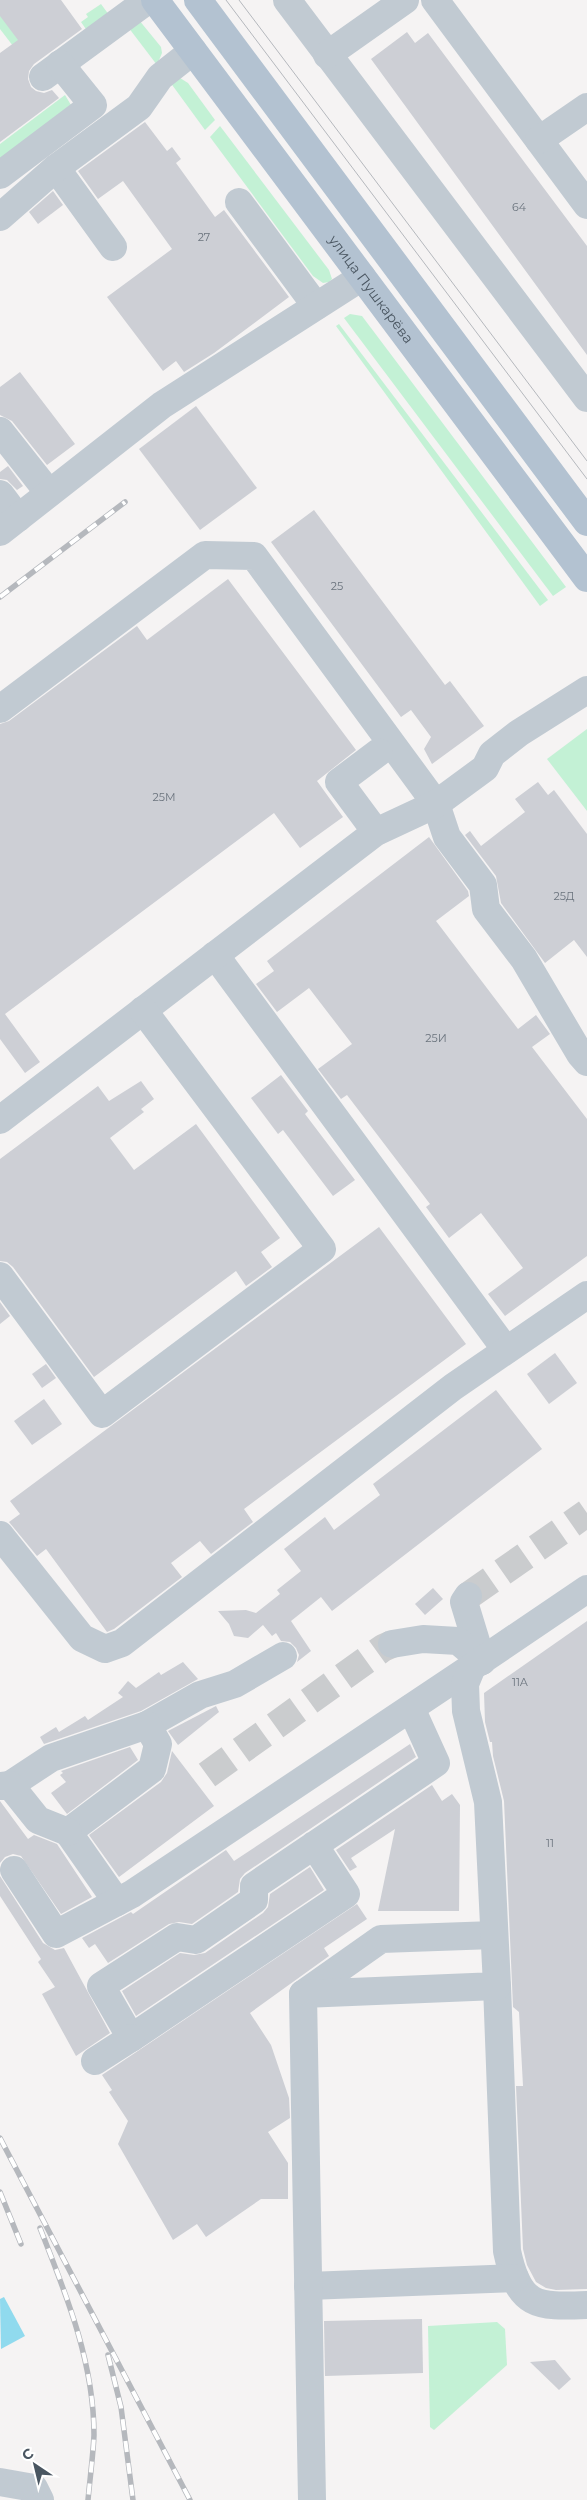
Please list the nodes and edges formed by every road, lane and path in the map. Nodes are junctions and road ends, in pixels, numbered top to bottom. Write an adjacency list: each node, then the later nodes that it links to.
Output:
1 (148, 0): 13 (street)
2 (155, 0): 8 (main road, улица Пушкарёва)
3 (198, 0): 7 (main road)
4 (287, 0): 9 (street)
5 (405, 0): 9 (street)
6 (435, 0): 11 (street)
7 (221, 31): 8 (main road); 18 (main road)
8 (193, 51): 12 (street); 19 (main road, улица Пушкарёва)
9 (327, 55): 21 (street)
10 (587, 107): 11 (street)
11 (539, 140): 15 (street)
12 (56, 168): 16 (street); 17 (street)
13 (0, 175)
14 (239, 202): 20 (street)
15 (587, 205)
16 (0, 217)
17 (113, 248)
18 (390, 258): 19 (main road); 25 (main road)
19 (362, 277): 20 (street); 27 (main road, улица Пушкарёва)
20 (316, 306): 23 (street)
21 (587, 398)
22 (0, 430): 23 (street)
23 (49, 493): 26 (street)
24 (0, 494): 26 (street)
25 (587, 522)
26 (9, 525)
27 (587, 578)
28 (587, 690): 31 (street)
29 (0, 709): 31 (street)
30 (379, 752): 32 (street)
31 (436, 804): 32 (street); 35 (street)
32 (376, 832): 33 (street)
33 (215, 955): 34 (street); 39 (street)
34 (143, 1010): 36 (street); 37 (street)
35 (587, 1062)
36 (0, 1120)
37 (0, 1276)
38 (587, 1296): 39 (street)
39 (506, 1350): 40 (street)
40 (0, 1535)
41 (587, 1589): 45 (street)
42 (468, 1596): 45 (street)
43 (392, 1644): 45 (street)
44 (284, 1656): 47 (street)
45 (477, 1664): 46 (street); 53 (street)
46 (411, 1708): 50 (street); 52 (street)
47 (147, 1725): 48 (street); 49 (street)
48 (5, 1786): 49 (street)
49 (68, 1832): 52 (street)
50 (314, 1845): 56 (street); 56 (street)
51 (14, 1870): 52 (street)
52 (117, 1902)
53 (494, 1935): 54 (street); 55 (street)
54 (496, 1986): 55 (street); 58 (street)
55 (303, 1994): 59 (street)
56 (132, 2038): 57 (street)
57 (95, 2061)
58 (515, 2278): 59 (street); 60 (street)
59 (308, 2286): 63 (street)
60 (587, 2305)
61 (0, 2482): 62 (street)
62 (40, 2500)
63 (312, 2500)

